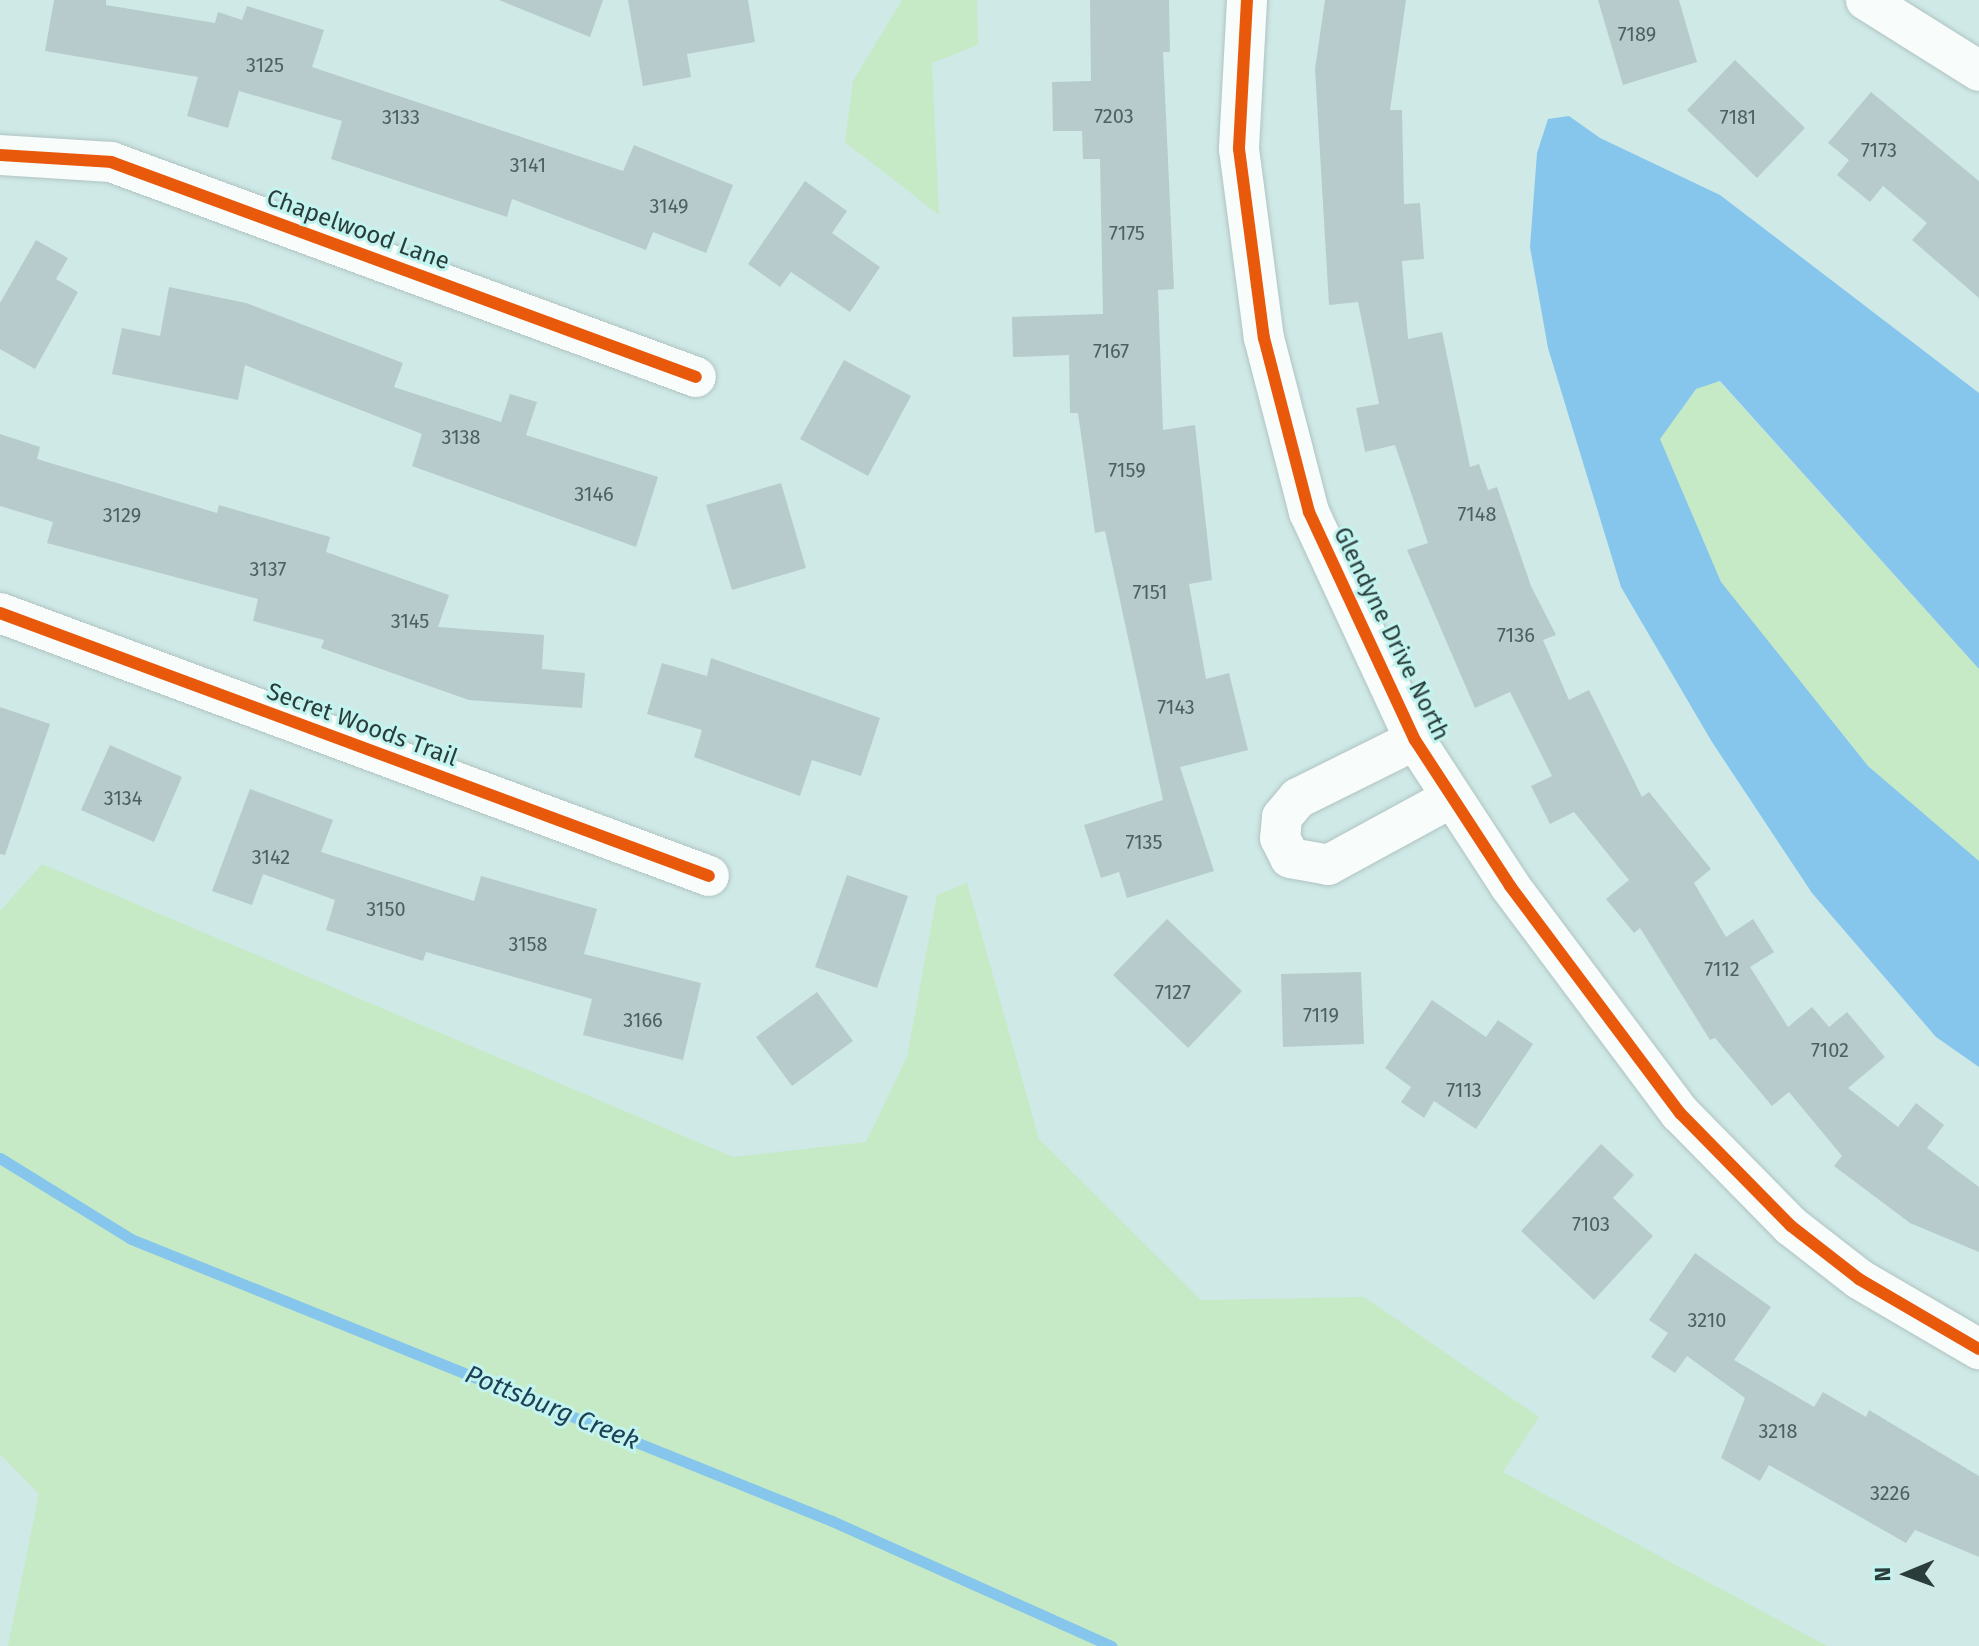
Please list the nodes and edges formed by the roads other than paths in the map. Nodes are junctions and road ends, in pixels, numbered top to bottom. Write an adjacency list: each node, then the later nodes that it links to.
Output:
1 (1247, 0): 7 (street, Glendyne Drive North)
2 (1866, 0): 3 (street)
3 (1979, 71)
4 (0, 155): 5 (street, Chapelwood Lane)
5 (696, 377)
6 (0, 613): 9 (street, Secret Woods Trail)
7 (1415, 740): 8 (street, Glendyne Drive North); 8 (street)
8 (1451, 798): 10 (street, Glendyne Drive North)
9 (709, 876)
10 (1979, 1349)

